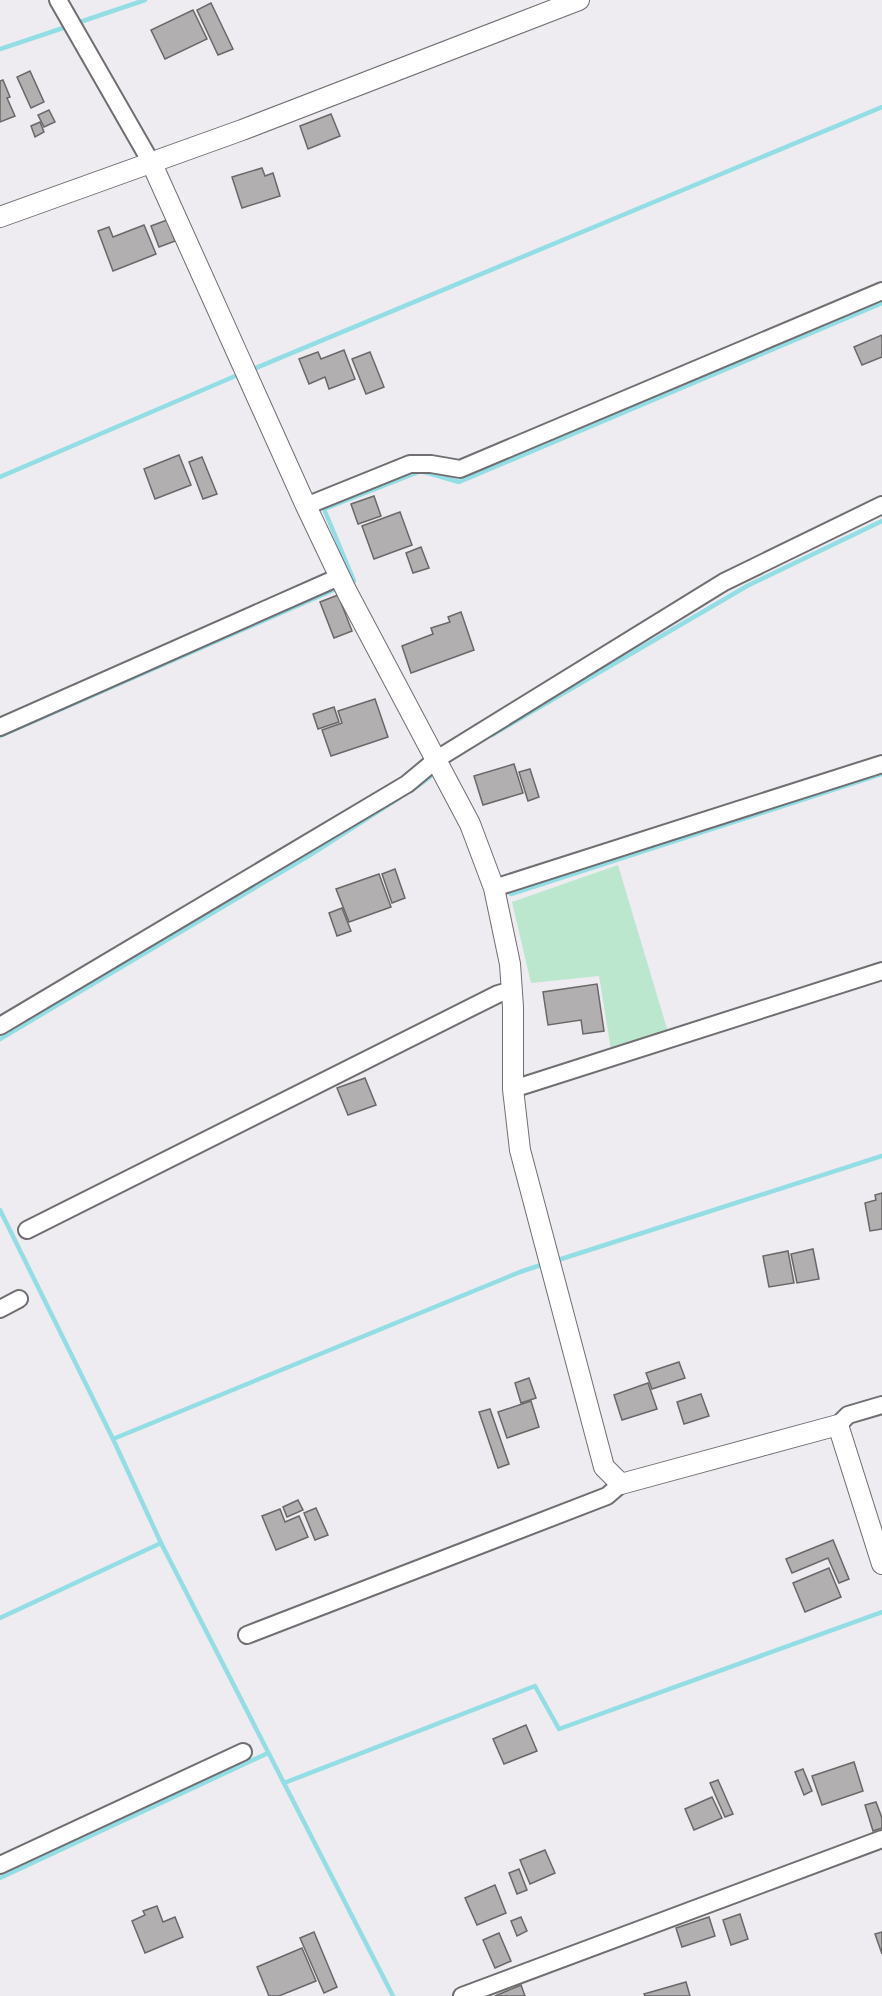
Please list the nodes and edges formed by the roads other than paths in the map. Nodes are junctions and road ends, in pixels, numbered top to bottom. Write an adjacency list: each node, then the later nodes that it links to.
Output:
1 (579, 0): 3 (street)
2 (60, 3): 3 (street)
3 (152, 164): 4 (street); 7 (street)
4 (0, 217)
5 (882, 291): 7 (street)
6 (882, 505): 11 (street)
7 (306, 506): 8 (street)
8 (343, 583): 9 (street); 11 (street)
9 (0, 727)
10 (882, 764): 12 (street)
11 (440, 765): 12 (street); 15 (street)
12 (494, 888): 14 (street)
13 (882, 971): 16 (street)
14 (512, 990): 16 (street); 17 (street)
15 (0, 1026)
16 (513, 1089): 22 (street)
17 (27, 1230)
18 (19, 1299): 19 (street)
19 (0, 1308)
20 (882, 1405): 21 (street)
21 (838, 1425): 22 (street); 23 (street)
22 (621, 1484): 24 (street)
23 (882, 1564)
24 (247, 1635)
25 (243, 1752): 27 (street)
26 (882, 1839): 28 (street)
27 (0, 1865)
28 (462, 1996)

